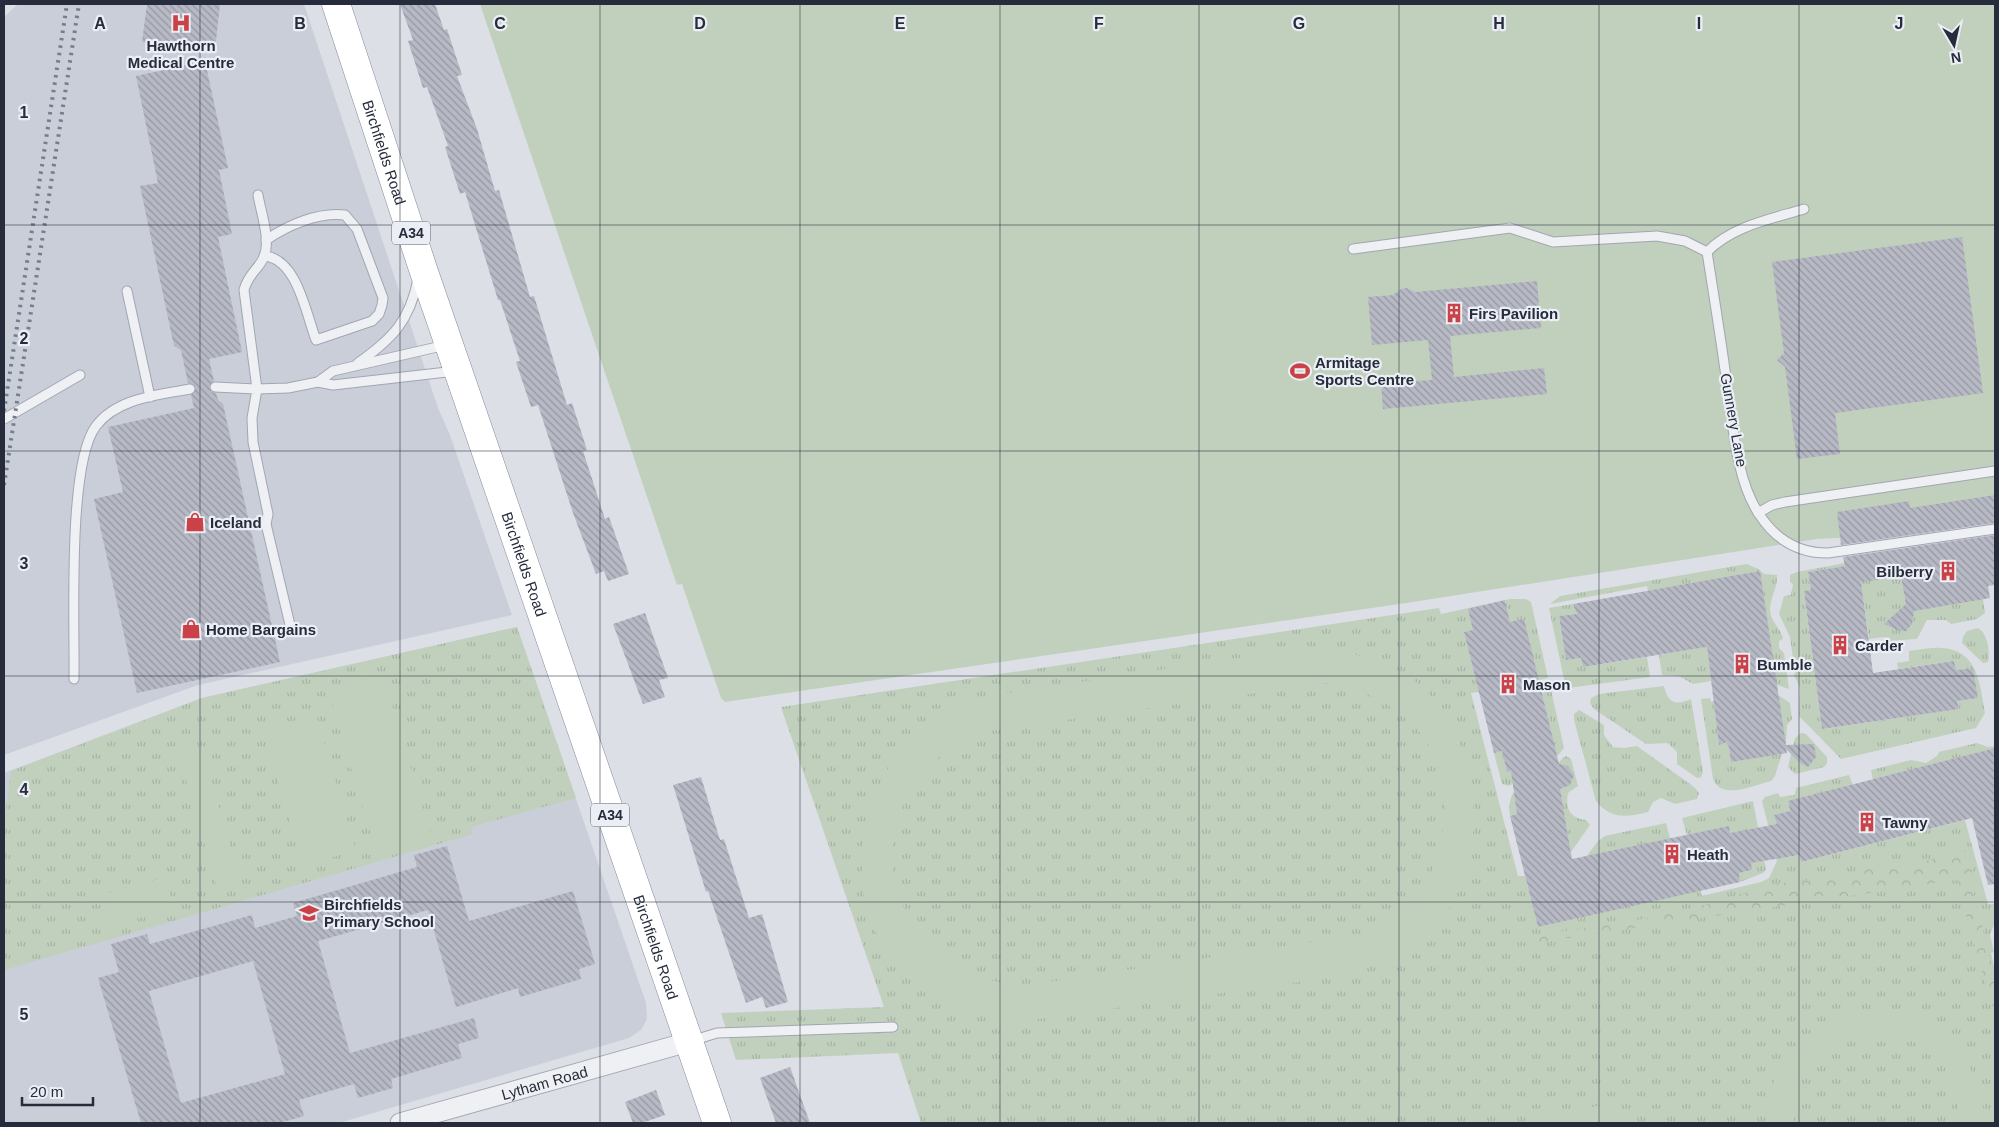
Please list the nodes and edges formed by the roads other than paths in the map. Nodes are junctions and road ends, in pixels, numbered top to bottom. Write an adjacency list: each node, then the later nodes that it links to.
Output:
1 (336, 4): 8 (highway, Birchfields Road / A34)
2 (258, 195): 4 (lane)
3 (1804, 209): 6 (lane)
4 (266, 240): 7 (lane); 7 (lane)
5 (1353, 249): 6 (lane)
6 (1707, 252): 21 (lane, Gunnery Lane)
7 (264, 256): 17 (lane)
8 (421, 262): 10 (highway, Birchfields Road / A34); 11 (lane)
9 (127, 290): 18 (lane)
10 (450, 345): 11 (lane); 12 (highway, Birchfields Road / A34)
11 (354, 366): 14 (lane)
12 (459, 371): 14 (lane); 26 (highway, Birchfields Road / A34)
13 (80, 375): 19 (lane)
14 (318, 382): 17 (lane)
15 (215, 387): 17 (lane)
16 (190, 389): 18 (lane)
17 (257, 389): 23 (lane)
18 (150, 397): 24 (lane)
19 (4, 419)
20 (1995, 471): 21 (lane)
21 (1758, 513): 22 (lane, Gunnery Lane)
22 (1995, 529)
23 (291, 629)
24 (74, 680)
25 (893, 1027): 26 (lane)
26 (688, 1042): 27 (street, Lytham Road); 29 (highway, Birchfields Road / A34)
27 (440, 1118): 28 (street, Lytham Road)
28 (400, 1123)
29 (717, 1123)

